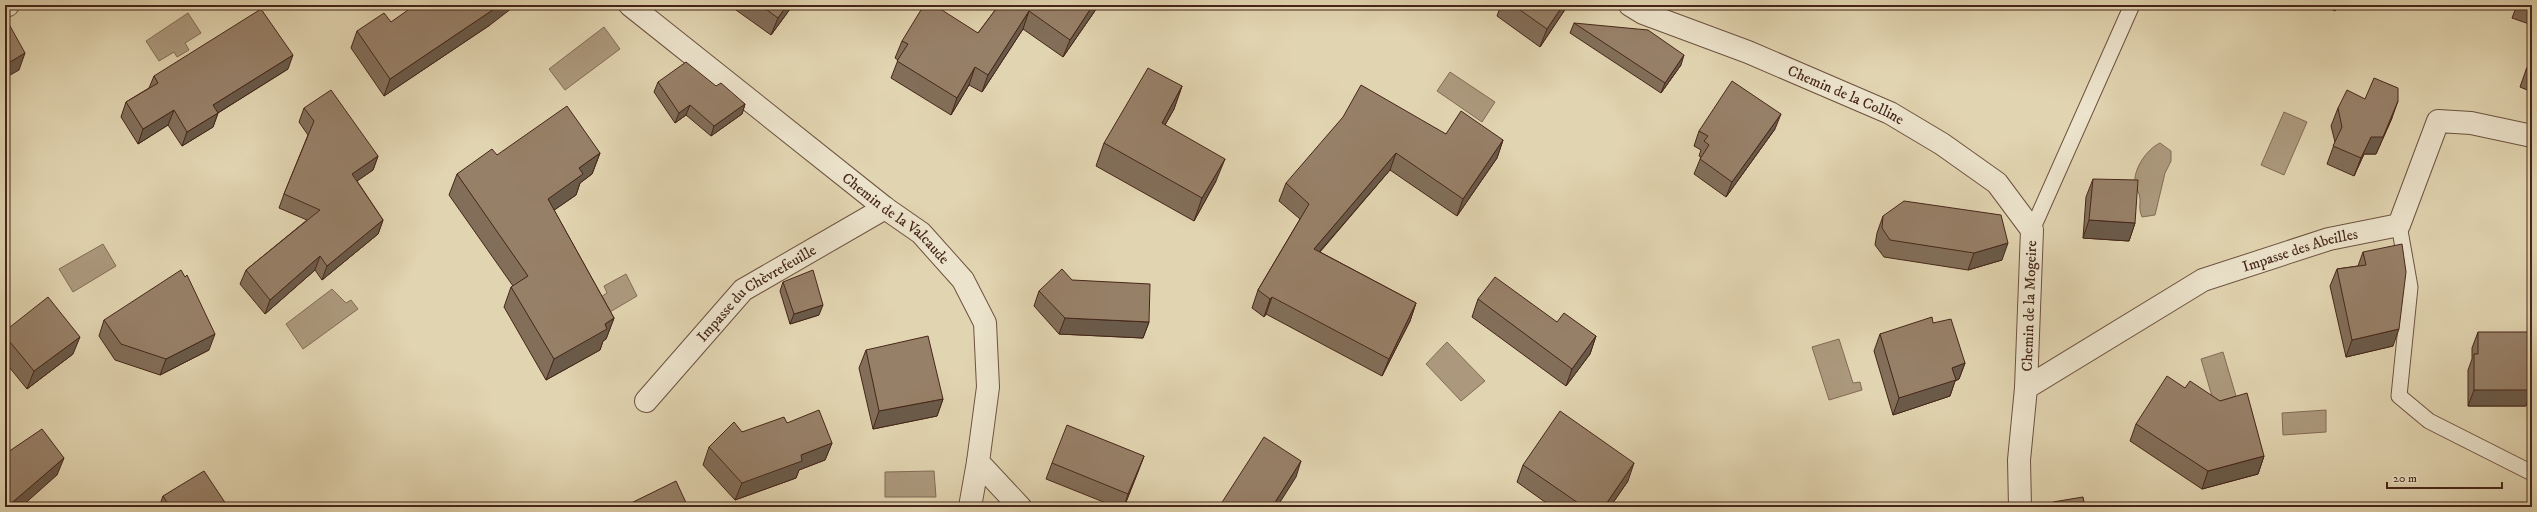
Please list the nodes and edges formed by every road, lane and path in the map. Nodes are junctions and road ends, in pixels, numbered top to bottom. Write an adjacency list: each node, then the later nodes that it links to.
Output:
1 (630, 5): 5 (street, Chemin de la Valcaude)
2 (1630, 5): 7 (street, Chemin de la Colline)
3 (2132, 5): 7 (lane, Chemin de la Mogeire)
4 (2532, 136): 6 (street)
5 (885, 208): 9 (street, Impasse du Chèvrefeuille); 10 (street, Chemin de la Valcaude)
6 (2399, 225): 8 (street, Impasse des Abeilles); 11 (lane)
7 (2032, 230): 8 (street, Chemin de la Mogeire)
8 (2026, 388): 14 (street, Chemin de la Mogeire)
9 (646, 401)
10 (978, 462): 12 (street, Chemin de la Valcaude); 13 (street)
11 (2532, 473)
12 (970, 507)
13 (1020, 507)
14 (2020, 507)

